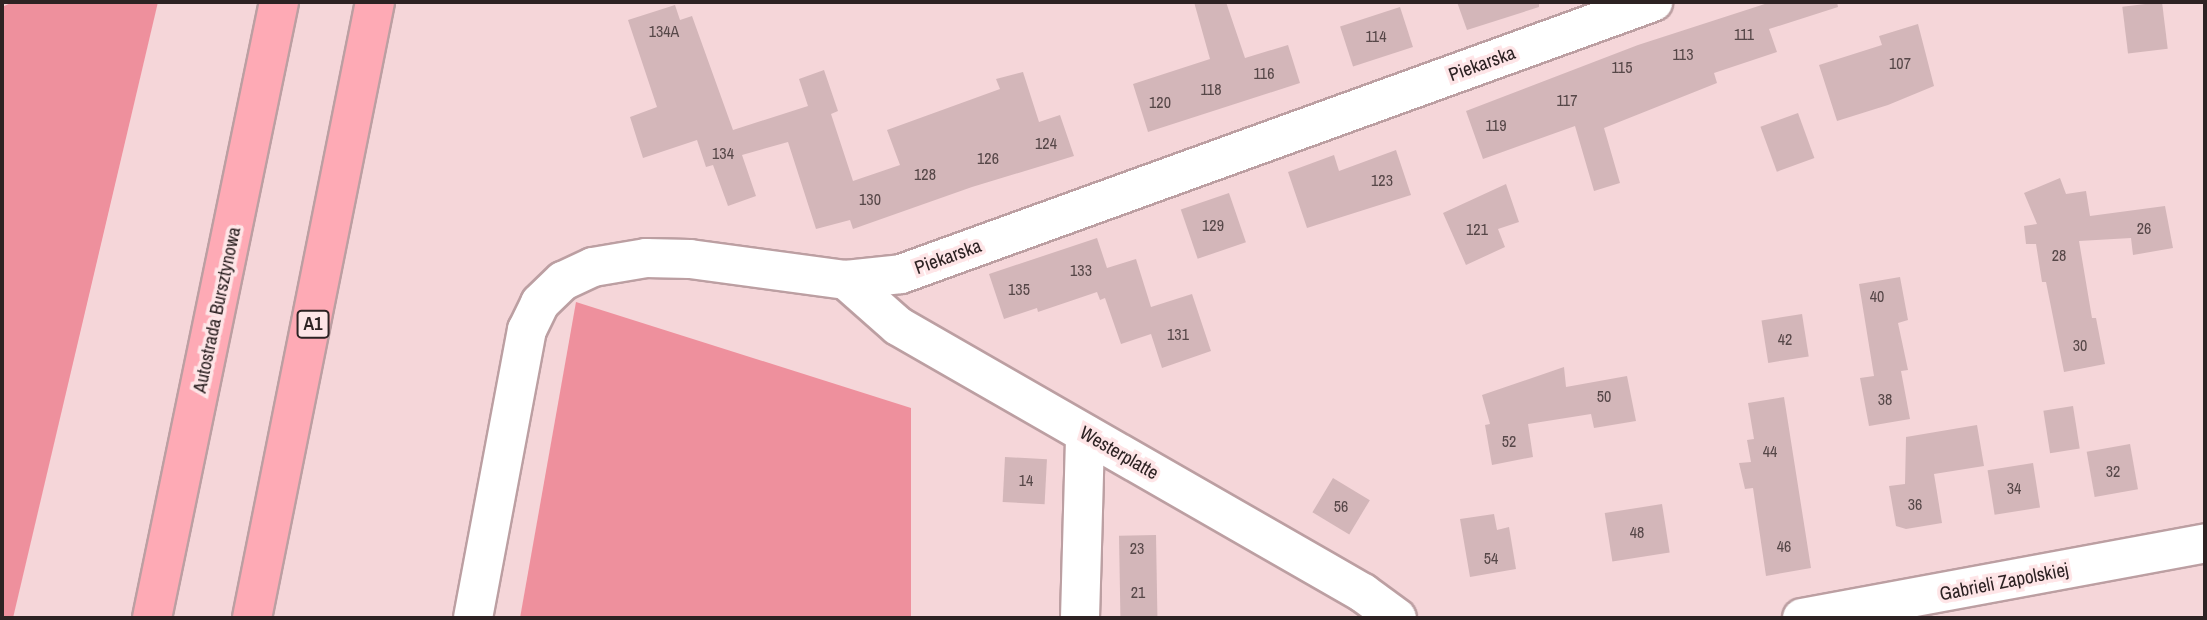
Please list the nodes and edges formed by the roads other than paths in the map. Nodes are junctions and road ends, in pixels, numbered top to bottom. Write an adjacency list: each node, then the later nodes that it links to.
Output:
1 (279, 2): 7 (highway, Autostrada Bursztynowa)
2 (1653, 2): 4 (street, Piekarska)
3 (373, 16): 8 (highway, A1)
4 (846, 280): 5 (street, Westerplatte); 9 (street, Piekarska)
5 (1085, 433): 10 (street); 11 (street, Westerplatte)
6 (2205, 543): 12 (street, Gabrieli Zapolskiej)
7 (152, 618)
8 (252, 618)
9 (473, 618)
10 (1080, 618)
11 (1397, 618)
12 (1802, 618)

